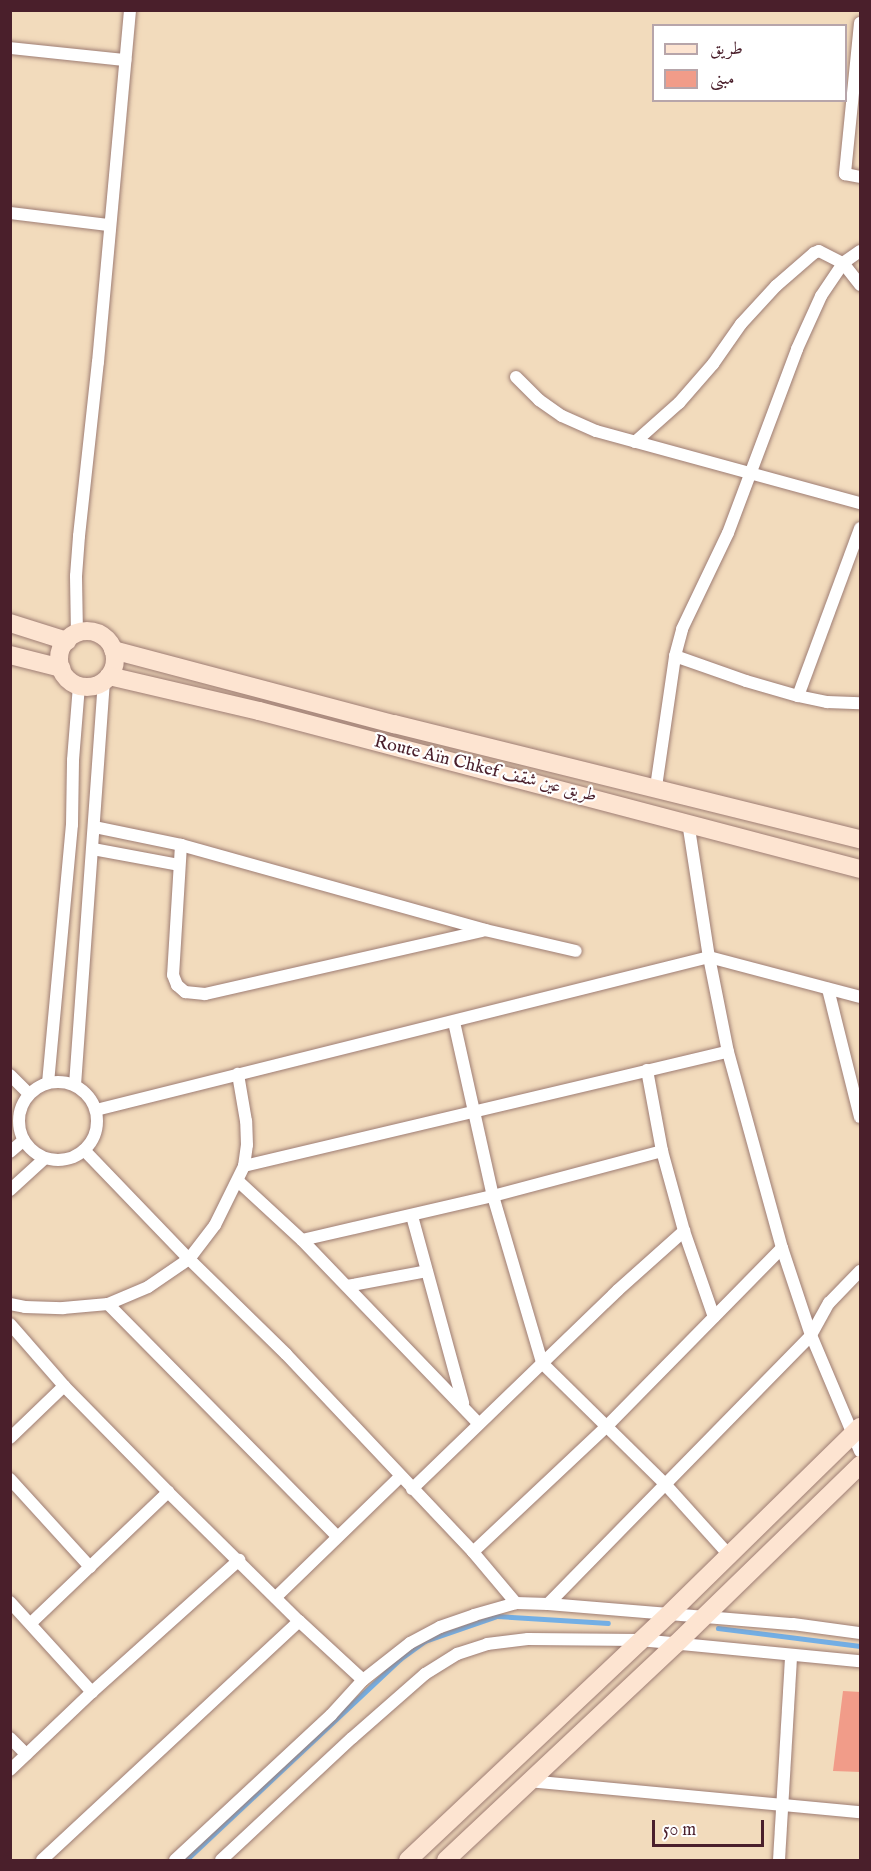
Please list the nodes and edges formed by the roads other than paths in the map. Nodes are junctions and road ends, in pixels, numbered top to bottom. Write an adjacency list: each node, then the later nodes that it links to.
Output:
1 (130, 10): 4 (street)
2 (861, 23): 5 (street)
3 (10, 48): 4 (street)
4 (125, 60): 7 (street)
5 (861, 177)
6 (10, 213): 7 (street)
7 (108, 225): 17 (street)
8 (861, 251): 9 (street)
9 (843, 263): 10 (street); 12 (street); 13 (street)
10 (861, 285)
11 (516, 377): 12 (street)
12 (635, 442): 13 (street)
13 (752, 474): 14 (street); 20 (street)
14 (861, 503)
15 (861, 528): 24 (street)
16 (10, 623): 17 (main road)
17 (72, 638): 18 (main road); 21 (main road)
18 (113, 650): 22 (main road); 26 (main road, Route Aïn Chkef طريق عين شقف)
19 (10, 654): 21 (main road)
20 (675, 656): 24 (street); 26 (street)
21 (61, 668): 23 (main road)
22 (107, 679): 23 (main road); 27 (main road, Route Aïn Chkef طريق عين شقف); 28 (street)
23 (79, 686): 44 (street)
24 (798, 696): 25 (street)
25 (861, 703)
26 (656, 787): 29 (main road, Route Aïn Chkef طريق عين شقف)
27 (688, 822): 33 (main road, Route Aïn Chkef طريق عين شقف); 36 (street)
28 (95, 827): 30 (street); 31 (street)
29 (861, 838)
30 (181, 845): 32 (street); 34 (street)
31 (93, 849): 32 (street); 45 (street)
32 (179, 865): 34 (street)
33 (861, 869)
34 (485, 930): 35 (street)
35 (576, 951)
36 (709, 957): 37 (street); 39 (street); 40 (street)
37 (828, 989): 38 (street); 49 (street)
38 (861, 998)
39 (454, 1022): 42 (street); 48 (street)
40 (728, 1052): 41 (street); 62 (street)
41 (647, 1070): 48 (street); 52 (street)
42 (238, 1074): 47 (street); 55 (street)
43 (10, 1075): 46 (street)
44 (48, 1083): 45 (street); 46 (street)
45 (75, 1086): 47 (street)
46 (29, 1094): 50 (street)
47 (96, 1110): 51 (street)
48 (475, 1111): 55 (street); 58 (street)
49 (861, 1118)
50 (24, 1140): 53 (street); 54 (street)
51 (84, 1150): 54 (street); 63 (street)
52 (662, 1151): 58 (street); 60 (street)
53 (10, 1152)
54 (45, 1158): 57 (street)
55 (244, 1166): 56 (street)
56 (238, 1181): 61 (street); 63 (street)
57 (10, 1190)
58 (493, 1196): 59 (street); 72 (street)
59 (412, 1216): 61 (street); 64 (street)
60 (684, 1231): 69 (street); 72 (street)
61 (302, 1240): 66 (street)
62 (782, 1248): 69 (street); 71 (street)
63 (189, 1259): 68 (street); 81 (street)
64 (427, 1271): 66 (street); 74 (street)
65 (861, 1271): 71 (street)
66 (347, 1286): 74 (street)
67 (10, 1304): 68 (street)
68 (108, 1304): 86 (street)
69 (714, 1317): 76 (street)
70 (10, 1324): 73 (street)
71 (811, 1335): 77 (street); 83 (street)
72 (542, 1363): 75 (street); 76 (street)
73 (64, 1386): 78 (street); 85 (street)
74 (463, 1406): 75 (street)
75 (478, 1424): 84 (street)
76 (606, 1427): 83 (street); 87 (street)
77 (856, 1431): 79 (street); 88 (main road)
78 (10, 1438)
79 (861, 1451)
80 (861, 1466): 96 (main road)
81 (399, 1477): 84 (street); 86 (street)
82 (10, 1479): 90 (street)
83 (665, 1484): 88 (street); 94 (street)
84 (412, 1489): 87 (street)
85 (168, 1492): 89 (street); 90 (street)
86 (337, 1536): 91 (street)
87 (473, 1552): 93 (street)
88 (728, 1554): 95 (main road)
89 (239, 1560): 91 (street); 105 (street)
90 (90, 1567): 98 (street)
91 (276, 1597): 97 (street)
92 (10, 1602): 98 (street)
93 (516, 1604): 94 (street); 104 (street)
94 (548, 1604): 95 (street)
95 (669, 1615): 96 (street); 100 (main road)
96 (704, 1618): 99 (street); 101 (main road)
97 (299, 1621): 104 (street); 112 (street)
98 (31, 1623): 105 (street)
99 (861, 1633)
100 (640, 1640): 101 (street); 114 (street); 115 (main road)
101 (676, 1644): 102 (street); 109 (main road)
102 (791, 1655): 103 (street); 110 (street)
103 (861, 1661)
104 (363, 1680): 113 (street)
105 (92, 1692): 107 (street)
106 (10, 1738): 107 (street)
107 (26, 1754): 108 (street)
108 (10, 1770)
109 (529, 1781): 110 (street); 116 (main road)
110 (784, 1805): 111 (street); 117 (street)
111 (861, 1812)
112 (42, 1860)
113 (175, 1860)
114 (221, 1860)
115 (408, 1860)
116 (446, 1860)
117 (779, 1860)

